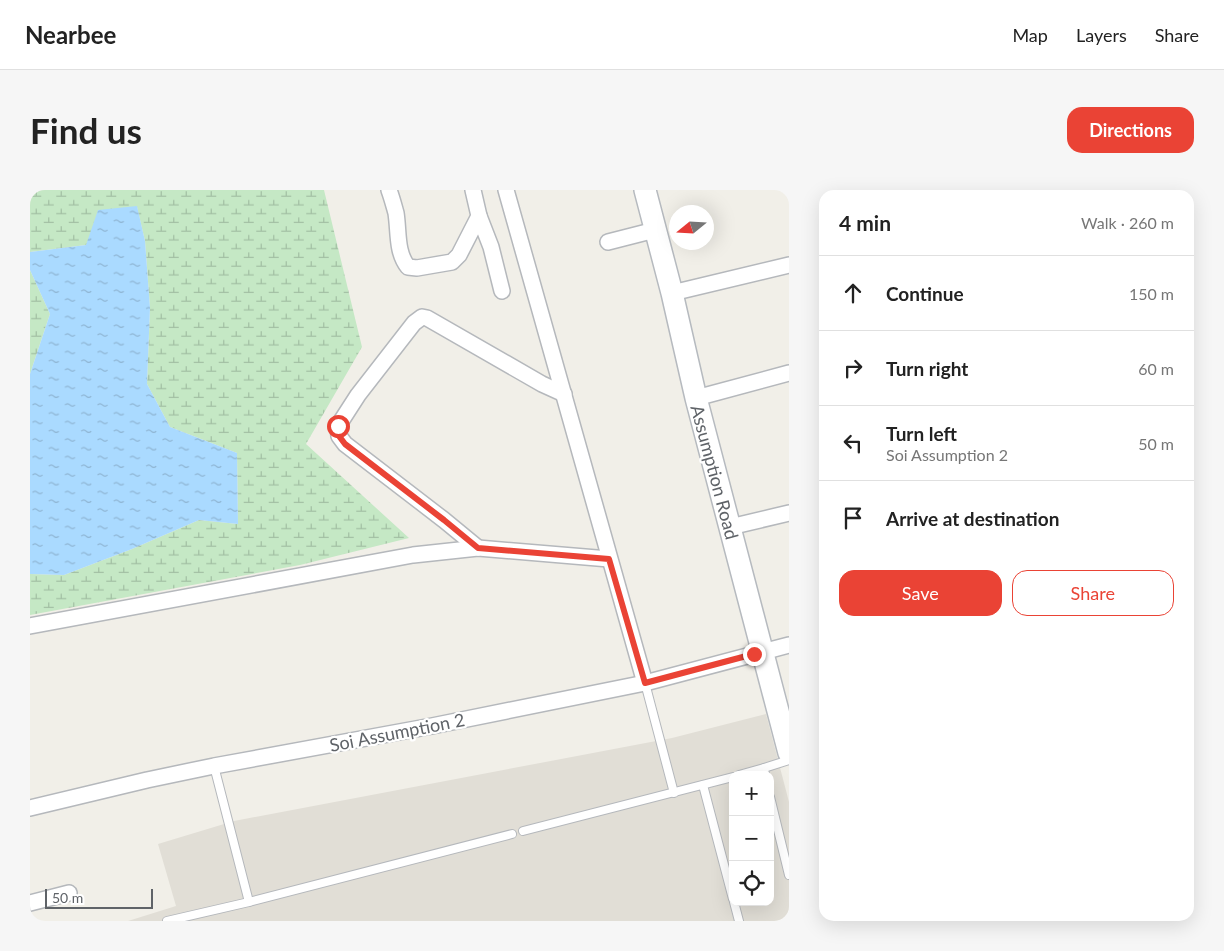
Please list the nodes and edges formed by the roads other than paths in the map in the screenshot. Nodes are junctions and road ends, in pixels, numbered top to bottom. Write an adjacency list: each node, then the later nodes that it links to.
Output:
1 (389, 190): 5 (street)
2 (473, 190): 5 (street)
3 (506, 190): 12 (street)
4 (645, 190): 6 (street, Assumption Road)
5 (479, 216): 9 (street)
6 (655, 230): 7 (street); 10 (street, Assumption Road)
7 (608, 242)
8 (789, 265): 10 (street)
9 (502, 291)
10 (672, 294): 13 (street, Assumption Road)
11 (789, 374): 13 (street)
12 (564, 394): 16 (street); 17 (street)
13 (696, 398): 15 (street, Assumption Road)
14 (789, 513): 15 (street)
15 (730, 527): 20 (street, Assumption Road)
16 (478, 548): 17 (street); 18 (street)
17 (609, 559): 21 (street)
18 (30, 626)
19 (789, 645): 20 (street, Soi Assumption 2)
20 (762, 652): 21 (street, Soi Assumption 2); 22 (street, Assumption Road)
21 (645, 683): 24 (street, Soi Assumption 2); 28 (lane)
22 (789, 753)
23 (789, 760): 25 (lane)
24 (214, 766): 29 (street, Soi Assumption 2); 36 (lane)
25 (764, 771)
26 (729, 777): 27 (lane)
27 (703, 785): 28 (lane); 34 (lane)
28 (674, 793): 31 (lane)
29 (30, 808)
30 (774, 813): 33 (lane)
31 (523, 831)
32 (512, 834): 36 (lane)
33 (789, 874)
34 (729, 883)
35 (70, 893): 37 (street)
36 (249, 902): 39 (lane)
37 (30, 904)
38 (735, 906): 40 (lane)
39 (167, 921)
40 (739, 921)

